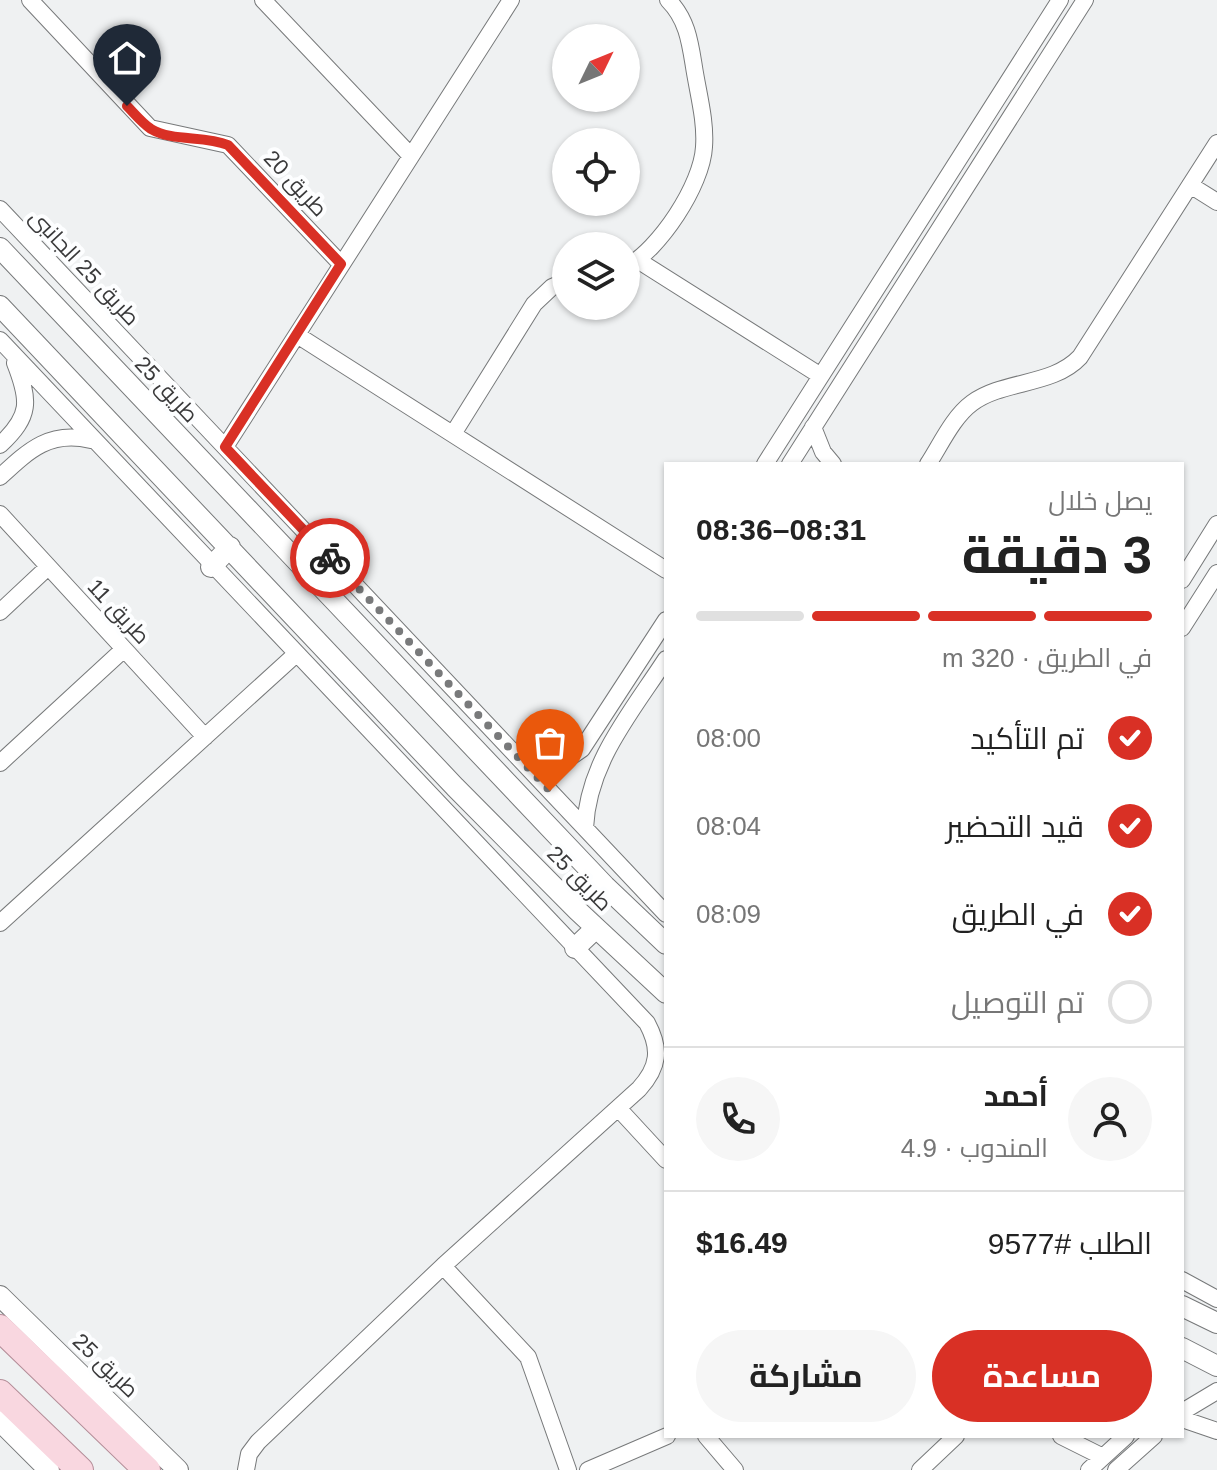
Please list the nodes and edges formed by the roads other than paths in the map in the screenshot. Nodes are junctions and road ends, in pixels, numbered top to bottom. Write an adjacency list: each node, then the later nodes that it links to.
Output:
1 (30, 0): 14 (street, طريق 20)
2 (263, 0): 8 (street)
3 (511, 0): 8 (street)
4 (668, 0): 13 (street)
5 (1060, 0): 20 (street)
6 (1085, 0): 21 (street)
7 (1217, 143): 9 (street)
8 (411, 156): 14 (street)
9 (1190, 185): 10 (street); 29 (street)
10 (1217, 202)
11 (0, 209): 25 (street, طريق 25 الجانبى)
12 (0, 248): 35 (street, طريق 25)
13 (640, 257)
14 (341, 264): 18 (street)
15 (640, 269): 20 (street)
16 (552, 287): 22 (street)
17 (0, 306): 34 (street, طريق 25)
18 (297, 335): 22 (street); 25 (street)
19 (5, 345): 23 (street); 24 (street)
20 (821, 376): 26 (street)
21 (813, 427): 27 (street); 28 (street)
22 (453, 434): 38 (street)
23 (91, 440): 30 (street); 37 (street)
24 (0, 445)
25 (225, 447): 33 (street, طريق 25 الجانبى)
26 (766, 462)
27 (791, 462)
28 (831, 462)
29 (929, 462)
30 (0, 477)
31 (0, 514): 36 (street, طريق 11)
32 (1217, 524): 40 (street)
33 (314, 541): 35 (street); 51 (street, طريق 25 الجانبى)
34 (230, 547): 37 (street); 54 (street, طريق 25)
35 (295, 559): 53 (street, طريق 25)
36 (48, 567): 43 (street); 46 (street, طريق 11)
37 (211, 567): 47 (street)
38 (664, 569)
39 (1217, 573): 42 (street)
40 (1184, 577)
41 (1184, 591): 42 (street)
42 (1199, 601): 45 (street)
43 (0, 612)
44 (664, 623): 51 (street)
45 (1184, 625)
46 (124, 649): 49 (street, طريق 11); 50 (street)
47 (295, 655): 49 (street); 59 (street)
48 (664, 662): 52 (street)
49 (205, 737): 56 (street)
50 (0, 763)
51 (533, 773): 52 (street, طريق 25 الجانبى)
52 (585, 828): 55 (street, طريق 25 الجانبى)
53 (605, 886): 54 (street); 58 (street, طريق 25)
54 (578, 911): 57 (street, طريق 25)
55 (664, 912)
56 (0, 923)
57 (596, 928): 59 (street); 60 (street, طريق 25)
58 (664, 942)
59 (575, 948): 61 (street)
60 (664, 991)
61 (618, 1108): 62 (street); 63 (street)
62 (664, 1158)
63 (443, 1266): 89 (street); 90 (street)
64 (1184, 1281): 66 (street)
65 (0, 1296): 88 (street, طريق 25)
66 (1217, 1299)
67 (1184, 1307): 68 (street)
68 (1217, 1323)
69 (0, 1328): 87 (main road)
70 (1184, 1349): 71 (street)
71 (1217, 1366)
72 (1217, 1391): 74 (street)
73 (0, 1393): 86 (main road)
74 (1184, 1411)
75 (1184, 1420): 77 (street)
76 (0, 1421): 85 (street)
77 (1217, 1431)
78 (664, 1437): 91 (street)
79 (708, 1438): 92 (street)
80 (954, 1438): 93 (street)
81 (1065, 1438): 84 (street)
82 (1124, 1438): 84 (street)
83 (1152, 1438): 95 (street)
84 (1103, 1457): 94 (street)
85 (49, 1470)
86 (80, 1470)
87 (147, 1470)
88 (178, 1470)
89 (246, 1470)
90 (568, 1470)
91 (588, 1470)
92 (735, 1470)
93 (920, 1470)
94 (1089, 1470)
95 (1116, 1470)

